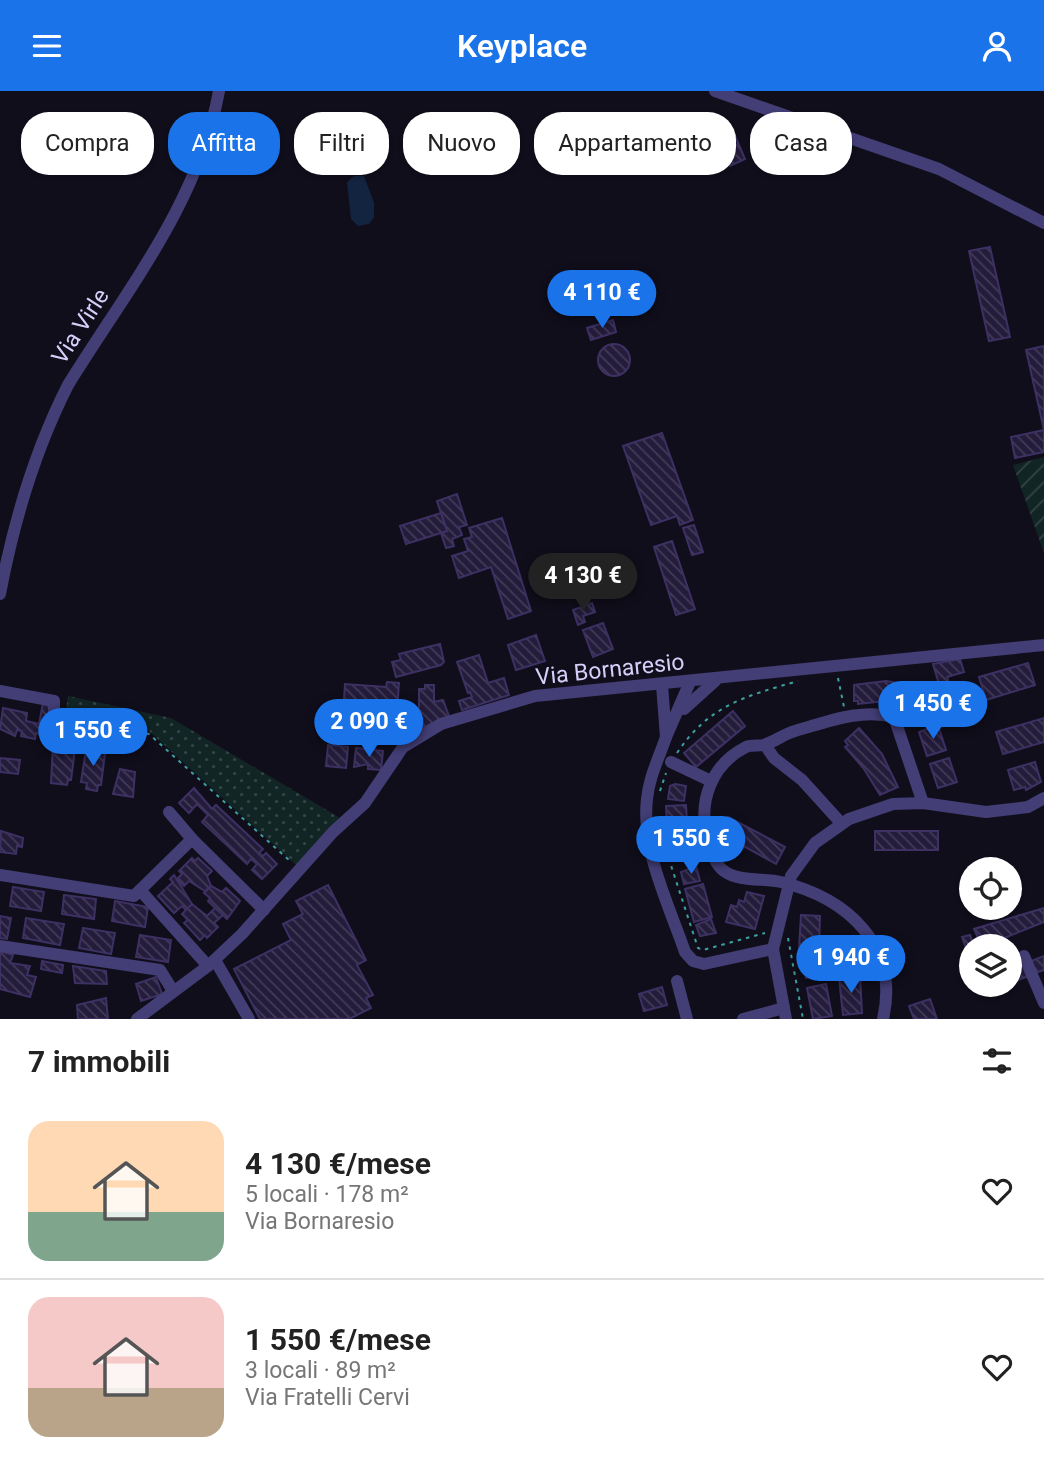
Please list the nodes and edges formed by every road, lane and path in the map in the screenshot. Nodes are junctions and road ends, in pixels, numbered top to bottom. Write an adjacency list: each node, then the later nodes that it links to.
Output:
1 (219, 91): 4 (street, Via Virle)
2 (715, 91): 3 (street)
3 (1044, 223)
4 (0, 594)
5 (1042, 646): 6 (street); 9 (street, Via Bornaresio)
6 (1044, 659)
7 (838, 675): 13 (path)
8 (807, 679): 18 (path)
9 (717, 680): 10 (street, Via Bornaresio); 14 (street)
10 (690, 682): 11 (street, Via Bornaresio); 14 (street)
11 (662, 685): 16 (street); 27 (street, Via Bornaresio)
12 (0, 691): 15 (street)
13 (846, 717): 17 (street); 22 (street)
14 (675, 719): 16 (street)
15 (111, 731): 27 (path)
16 (666, 737): 34 (street)
17 (765, 745): 19 (street); 25 (street)
18 (671, 762): 19 (street); 20 (path)
19 (711, 781): 29 (street)
20 (659, 797)
21 (1044, 797): 22 (street)
22 (923, 803): 25 (street)
23 (169, 812): 26 (street)
24 (658, 812): 32 (path)
25 (841, 823): 29 (street)
26 (192, 839): 30 (street); 31 (street)
27 (300, 872): 31 (street, Via Bornaresio)
28 (0, 875): 30 (street)
29 (788, 884): 32 (street); 46 (street)
30 (140, 890): 36 (street)
31 (264, 910): 36 (street, Via Bornaresio)
32 (778, 930): 34 (street); 45 (path)
33 (0, 946): 38 (street)
34 (774, 949): 40 (street)
35 (1024, 956): 39 (street)
36 (212, 963): 38 (street, Via Bornaresio); 42 (street)
37 (677, 981): 43 (street)
38 (173, 991): 41 (street, Via Bornaresio)
39 (1044, 1003)
40 (785, 1014): 44 (street)
41 (137, 1019)
42 (249, 1019)
43 (687, 1019)
44 (743, 1019)
45 (803, 1019)
46 (883, 1019)

